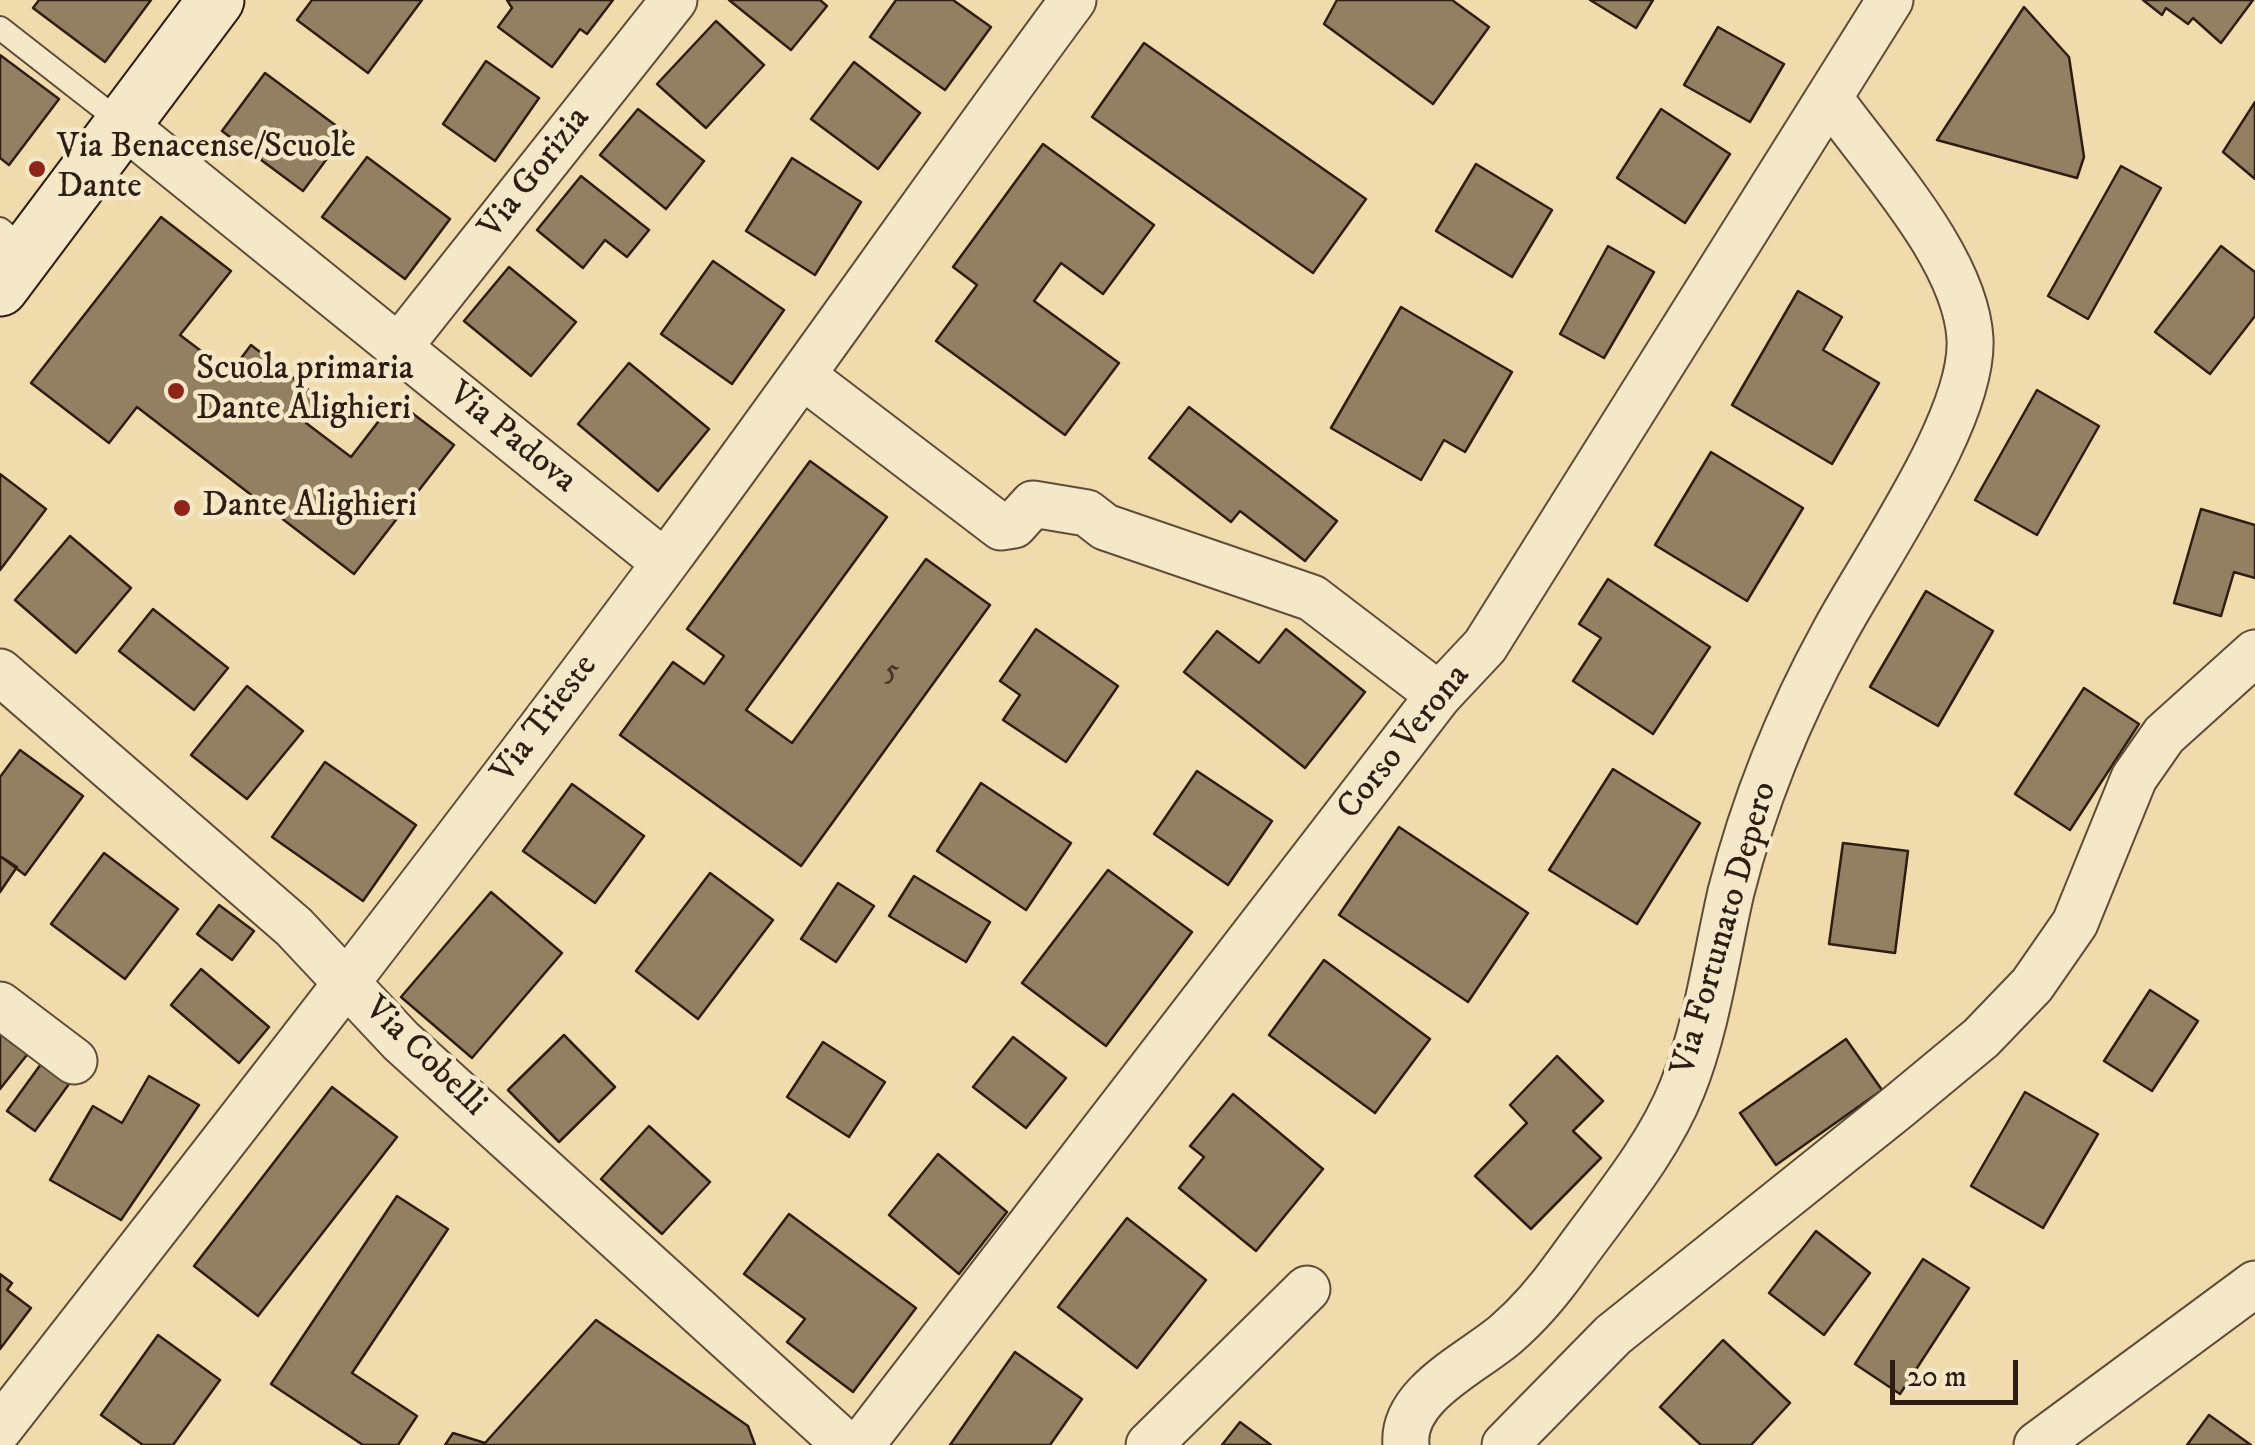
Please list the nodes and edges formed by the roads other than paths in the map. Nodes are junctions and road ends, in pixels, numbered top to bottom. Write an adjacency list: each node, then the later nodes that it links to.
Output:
1 (216, 0): 7 (main road)
2 (674, 0): 9 (street, Via Gorizia)
3 (1074, 0): 10 (street, Via Trieste)
4 (1890, 0): 6 (street, Corso Verona)
5 (0, 28): 7 (lane)
6 (1831, 100): 14 (street, Corso Verona); 24 (street, Via Fortunato Depero)
7 (124, 126): 8 (main road); 9 (street, Via Padova)
8 (9, 256)
9 (398, 348): 11 (street, Via Padova)
10 (803, 376): 11 (street, Via Trieste); 14 (street)
11 (665, 563): 15 (street, Via Trieste)
12 (2255, 652): 25 (street)
13 (0, 672): 15 (street, Via Cobelli)
14 (1439, 695): 22 (street, Corso Verona)
15 (347, 982): 20 (street, Via Trieste); 21 (street, Via Cobelli)
16 (0, 1005): 17 (street)
17 (74, 1061)
18 (2255, 1284): 26 (street)
19 (1307, 1289): 23 (street)
20 (0, 1428)
21 (846, 1445)
22 (861, 1445)
23 (1149, 1445)
24 (1406, 1445)
25 (1505, 1445)
26 (2037, 1445)

